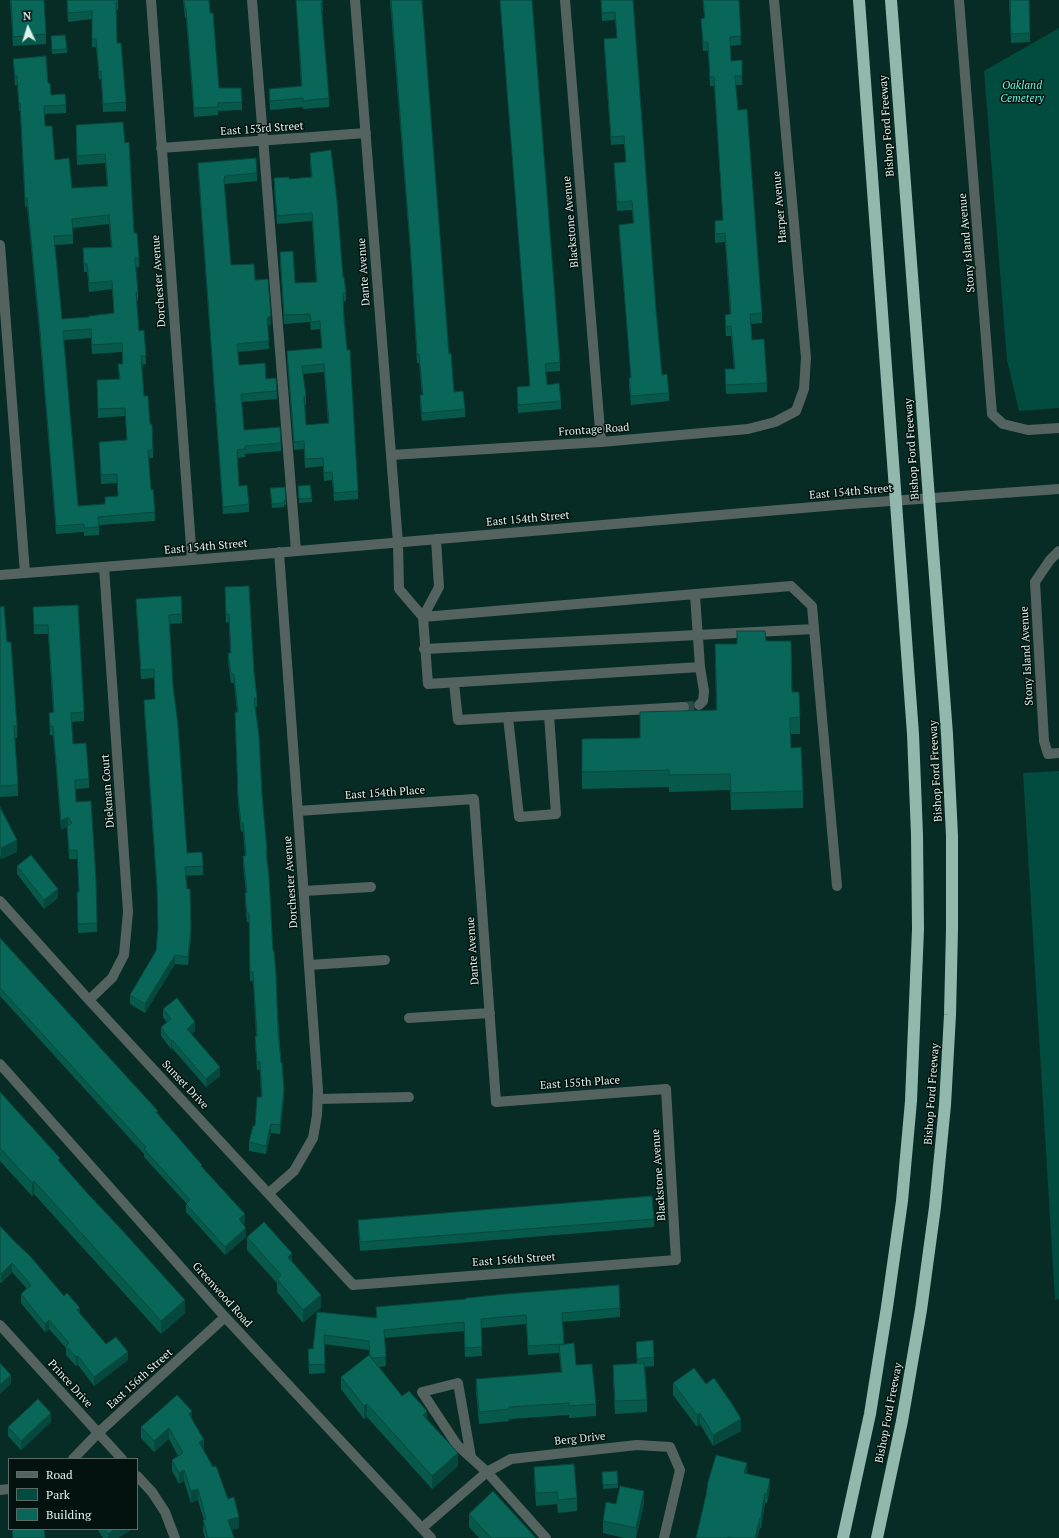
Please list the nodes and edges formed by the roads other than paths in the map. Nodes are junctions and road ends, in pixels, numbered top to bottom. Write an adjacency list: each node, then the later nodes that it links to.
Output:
1 (151, 0): 11 (street, Dorchester Avenue)
2 (252, 0): 10 (street)
3 (355, 0): 9 (street, Dante Avenue)
4 (565, 0): 15 (street, Blackstone Avenue)
5 (774, 0): 13 (street, Harper Avenue)
6 (859, 0): 71 (highway, Bishop Ford Freeway)
7 (891, 0): 72 (highway, Bishop Ford Freeway)
8 (959, 0): 14 (street, Stony Island Avenue)
9 (366, 133): 10 (street, East 153rd Street); 16 (street, Dante Avenue)
10 (263, 141): 11 (street, East 153rd Street); 20 (street)
11 (161, 148): 23 (street, Dorchester Avenue)
12 (0, 245): 25 (street)
13 (796, 411): 15 (street, Frontage Road)
14 (1059, 428)
15 (602, 442): 16 (street, Frontage Road)
16 (391, 455): 19 (street, Dante Avenue)
17 (1059, 489): 18 (street, East 154th Street)
18 (436, 539): 19 (street, East 154th Street); 28 (street)
19 (398, 542): 20 (street, East 154th Street); 28 (street, Dante Avenue)
20 (296, 551): 22 (street, East 154th Street)
21 (1059, 551): 38 (street, Stony Island Avenue)
22 (279, 552): 23 (street, East 154th Street); 40 (street, Dorchester Avenue)
23 (192, 560): 24 (street, East 154th Street)
24 (104, 567): 25 (street, East 154th Street); 47 (street, Diekman Court)
25 (25, 573): 26 (street, East 154th Street)
26 (0, 575)
27 (695, 595): 28 (street); 29 (street); 30 (street)
28 (423, 617): 31 (street)
29 (814, 629): 30 (street); 41 (street)
30 (697, 635): 31 (street); 32 (street)
31 (424, 649): 33 (street)
32 (700, 667): 33 (street); 34 (street)
33 (454, 683): 37 (street)
34 (699, 705)
35 (684, 707): 36 (street)
36 (550, 715): 37 (street); 37 (street)
37 (508, 717)
38 (1059, 753)
39 (474, 799): 40 (street, East 154th Place); 48 (street, Dante Avenue)
40 (298, 811): 43 (street, Dorchester Avenue)
41 (837, 886)
42 (371, 887): 43 (street)
43 (304, 891): 46 (street, Dorchester Avenue)
44 (0, 901): 47 (street, Sunset Drive)
45 (385, 960): 46 (street)
46 (309, 965): 53 (street, Dorchester Avenue)
47 (89, 1000): 55 (street, Sunset Drive)
48 (490, 1013): 49 (street); 54 (street, Dante Avenue)
49 (409, 1018)
50 (0, 1064): 58 (street, Greenwood Road)
51 (666, 1089): 54 (street, East 155th Place); 56 (street, Blackstone Avenue)
52 (409, 1097): 53 (street)
53 (318, 1099): 55 (street, Dorchester Avenue)
54 (496, 1102)
55 (269, 1194): 57 (street, Sunset Drive)
56 (676, 1260): 57 (street, East 156th Street)
57 (353, 1285)
58 (225, 1317): 60 (street, East 156th Street); 66 (street, Greenwood Road)
59 (0, 1325): 60 (street, Prince Drive)
60 (98, 1433): 62 (street, East 156th Street); 63 (street, Prince Drive)
61 (470, 1457): 61 (street); 64 (street)
62 (74, 1458)
63 (121, 1458)
64 (487, 1472): 66 (street, Berg Drive); 69 (street); 70 (street, Berg Drive)
65 (138, 1477): 67 (street)
66 (422, 1528): 68 (street, Greenwood Road)
67 (175, 1538)
68 (431, 1538)
69 (546, 1538)
70 (664, 1538)
71 (843, 1538)
72 (877, 1538)

